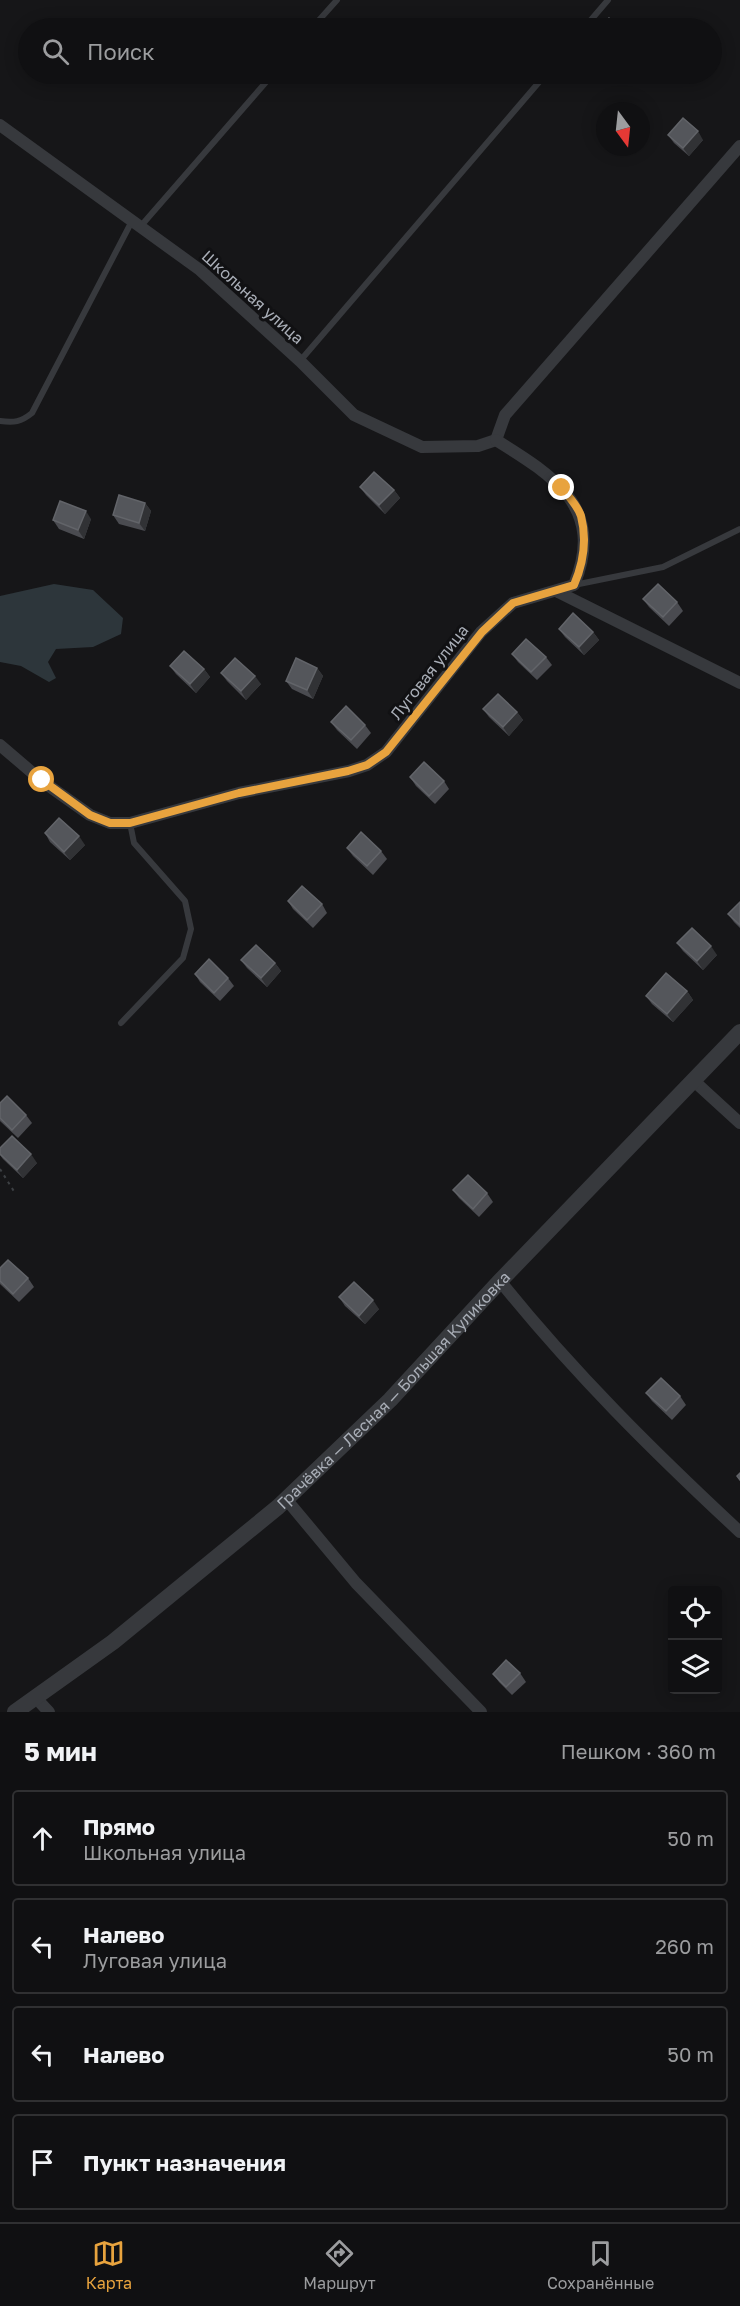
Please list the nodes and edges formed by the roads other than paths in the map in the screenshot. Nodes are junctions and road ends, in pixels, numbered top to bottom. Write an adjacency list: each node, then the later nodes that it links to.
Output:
1 (337, 0): 3 (lane)
2 (608, 0): 4 (lane)
3 (321, 18)
4 (593, 18)
5 (264, 84): 9 (lane)
6 (537, 84): 10 (lane)
7 (0, 125): 9 (street, Школьная улица)
8 (740, 146): 12 (street)
9 (136, 224): 10 (street, Школьная улица); 11 (lane)
10 (300, 361): 12 (street, Школьная улица)
11 (0, 421)
12 (496, 440): 14 (street)
13 (740, 529): 14 (lane)
14 (574, 585): 15 (street, Луговая улица)
15 (558, 592): 16 (street); 18 (street, Луговая улица)
16 (740, 683)
17 (0, 744): 18 (street)
18 (130, 823): 19 (lane)
19 (121, 1023)
20 (740, 1032): 21 (street, Грачёвка — Лесная — Большая Куликовка)
21 (694, 1081): 22 (street); 23 (street, Грачёвка — Лесная — Большая Куликовка)
22 (740, 1123)
23 (500, 1281): 24 (street, Грачёвка — Лесная — Большая Куликовка); 25 (street)
24 (286, 1499): 26 (street, Грачёвка — Лесная — Большая Куликовка); 29 (street)
25 (740, 1532)
26 (35, 1697): 27 (street, Грачёвка — Лесная — Большая Куликовка); 28 (street)
27 (15, 1712)
28 (49, 1712)
29 (481, 1712)

